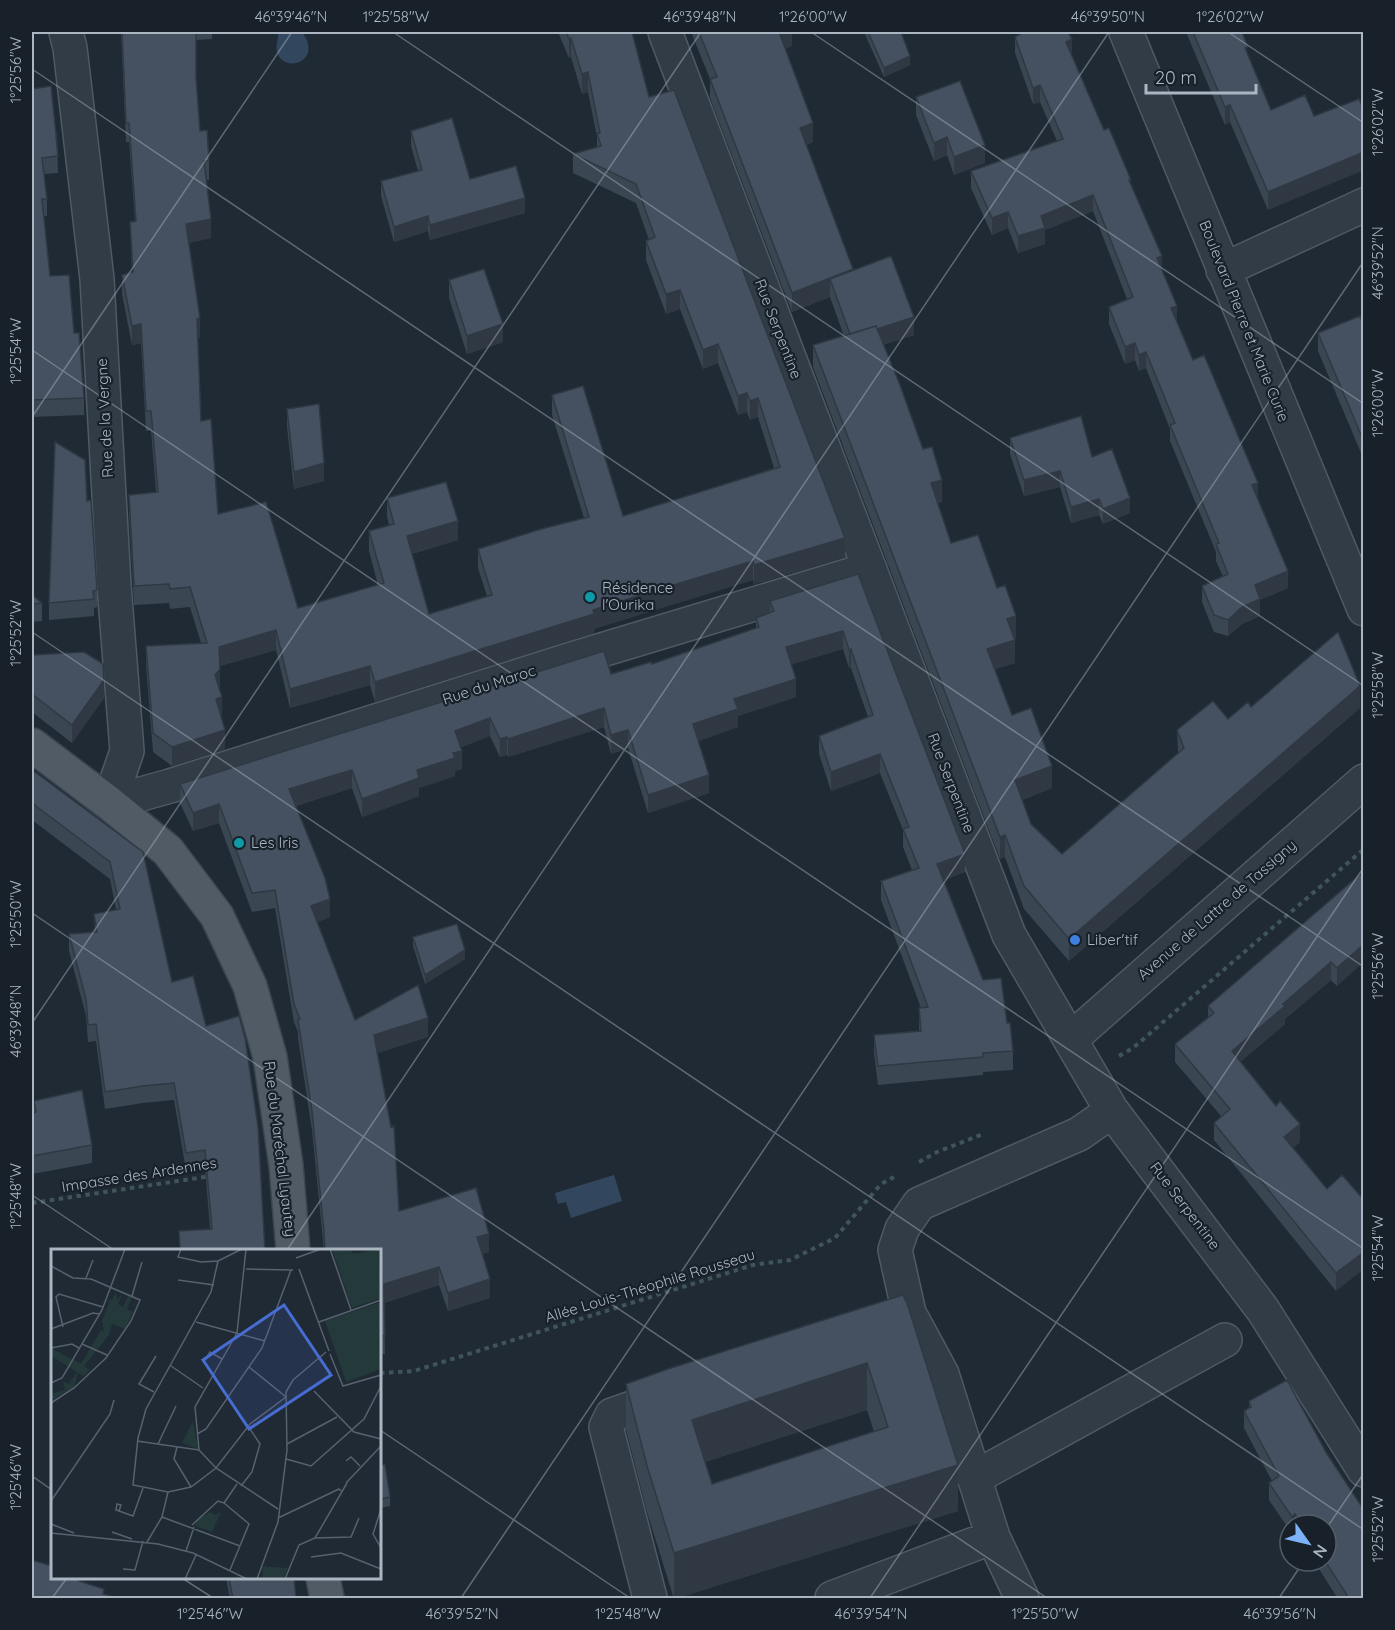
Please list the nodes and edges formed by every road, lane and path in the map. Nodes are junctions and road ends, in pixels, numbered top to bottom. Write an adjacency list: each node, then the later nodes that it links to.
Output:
1 (66, 32): 10 (street, Rue de la Vergne)
2 (665, 32): 6 (street, Rue Serpentine)
3 (1126, 32): 5 (street, Boulevard Pierre et Marie Curie)
4 (1364, 205): 5 (street)
5 (1223, 270): 7 (street, Boulevard Pierre et Marie Curie)
6 (870, 569): 10 (street, Rue du Maroc); 12 (street, Rue Serpentine)
7 (1364, 609)
8 (32, 745): 10 (main road, Rue du Maréchal Lyautey)
9 (1364, 781): 12 (street, Avenue de Lattre de Tassigny)
10 (109, 803): 20 (main road, Rue du Maréchal Lyautey)
11 (1364, 849): 13 (path)
12 (1071, 1039): 13 (street, Rue Serpentine)
13 (1091, 1072): 14 (street, Rue Serpentine)
14 (1112, 1111): 24 (street, Rue Serpentine); 25 (street)
15 (991, 1131): 16 (path)
16 (918, 1163)
17 (900, 1173): 22 (path, Allée Louis-Théophile Rousseau)
18 (216, 1175): 19 (path, Impasse des Ardennes)
19 (32, 1203)
20 (293, 1249)
21 (1225, 1340): 25 (street)
22 (381, 1373)
23 (696, 1385): 31 (street)
24 (1364, 1470)
25 (974, 1478): 26 (street)
26 (993, 1537): 32 (street); 33 (street)
27 (321, 1579): 29 (main road)
28 (321, 1579): 30 (main road)
29 (319, 1599)
30 (327, 1599)
31 (650, 1599)
32 (832, 1599)
33 (1022, 1599)

